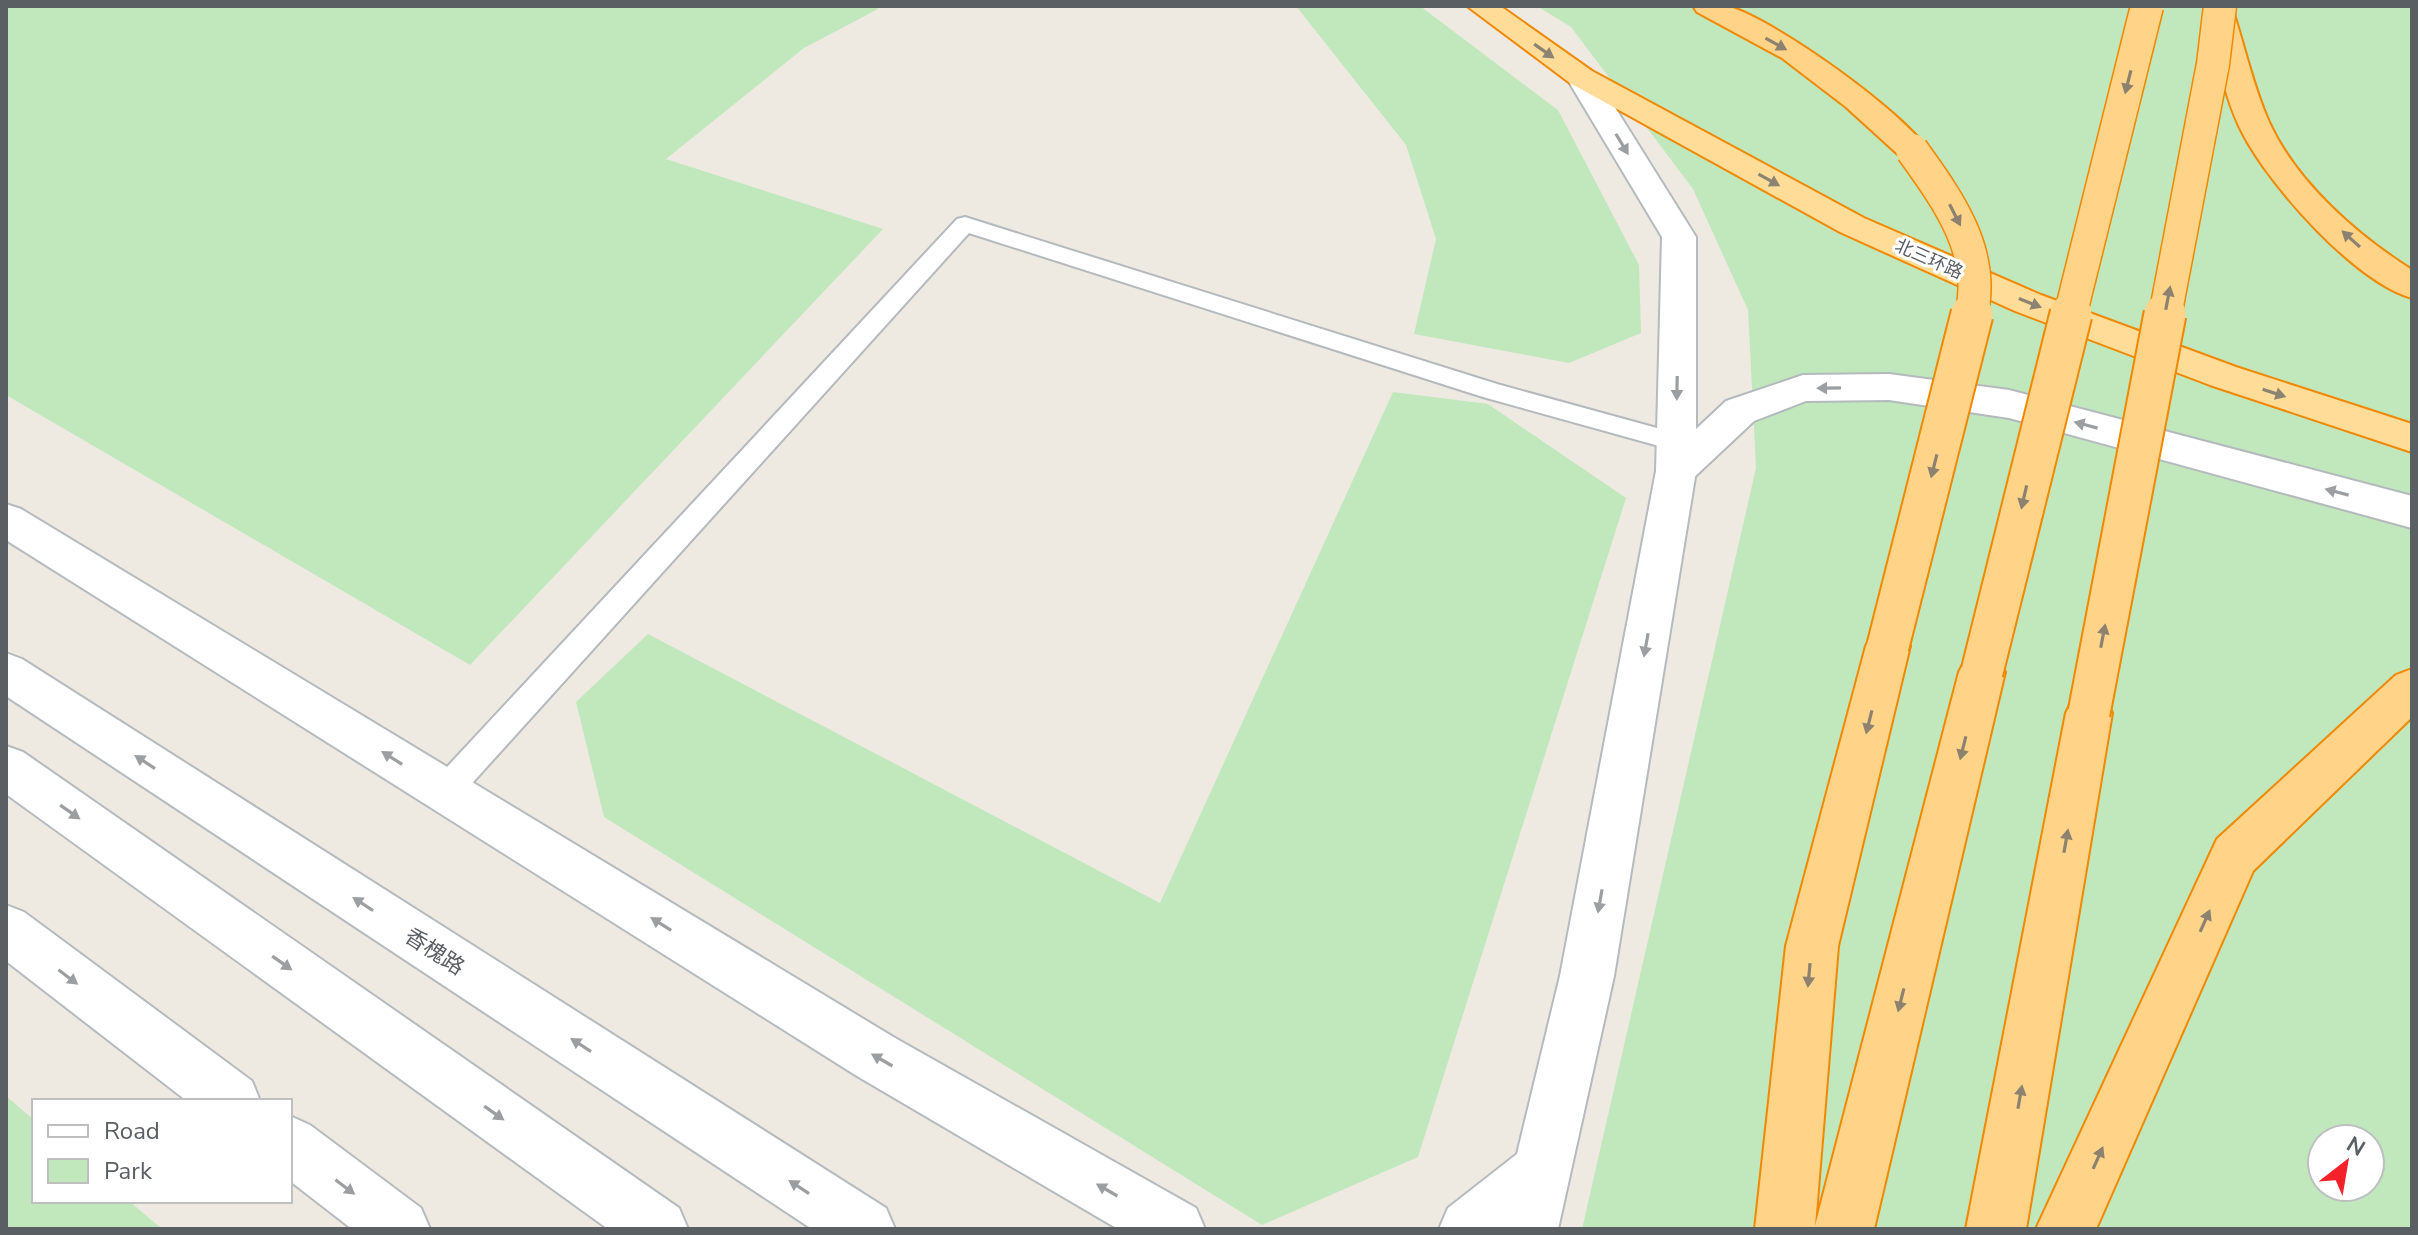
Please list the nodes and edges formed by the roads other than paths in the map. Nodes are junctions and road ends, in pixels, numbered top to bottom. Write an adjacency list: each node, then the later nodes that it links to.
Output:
1 (1481, 6): 5 (highway, 北三环路, one-way to 5)
2 (1707, 6): 25 (highway, one-way to 25, bridge)
3 (2147, 6): 26 (highway, one-way to 26, bridge)
4 (2219, 8): 6 (highway, one-way to 4); 27 (highway, one-way to 4, bridge)
5 (1581, 77): 7 (highway, 北三环路, one-way to 7); 8 (main road, one-way to 8)
6 (2412, 286)
7 (2412, 438)
8 (1676, 456): 9 (main road, one-way to 8); 14 (lane); 18 (main road, one-way to 18)
9 (2412, 512)
10 (6, 520): 14 (main road, one-way to 10)
11 (6, 672): 21 (main road, 香槐路, one-way to 11)
12 (2408, 690): 28 (highway, one-way to 12)
13 (6, 767): 20 (main road, one-way to 20)
14 (445, 791): 22 (main road, one-way to 14)
15 (6, 929): 16 (main road, one-way to 16)
16 (229, 1099)
17 (292, 1147): 19 (main road, one-way to 19)
18 (1542, 1171): 23 (main road); 24 (main road)
19 (400, 1229)
20 (658, 1229)
21 (865, 1229)
22 (1175, 1229)
23 (1469, 1229)
24 (1528, 1229)
25 (1785, 1229)
26 (1844, 1229)
27 (1996, 1229)
28 (2066, 1229)

